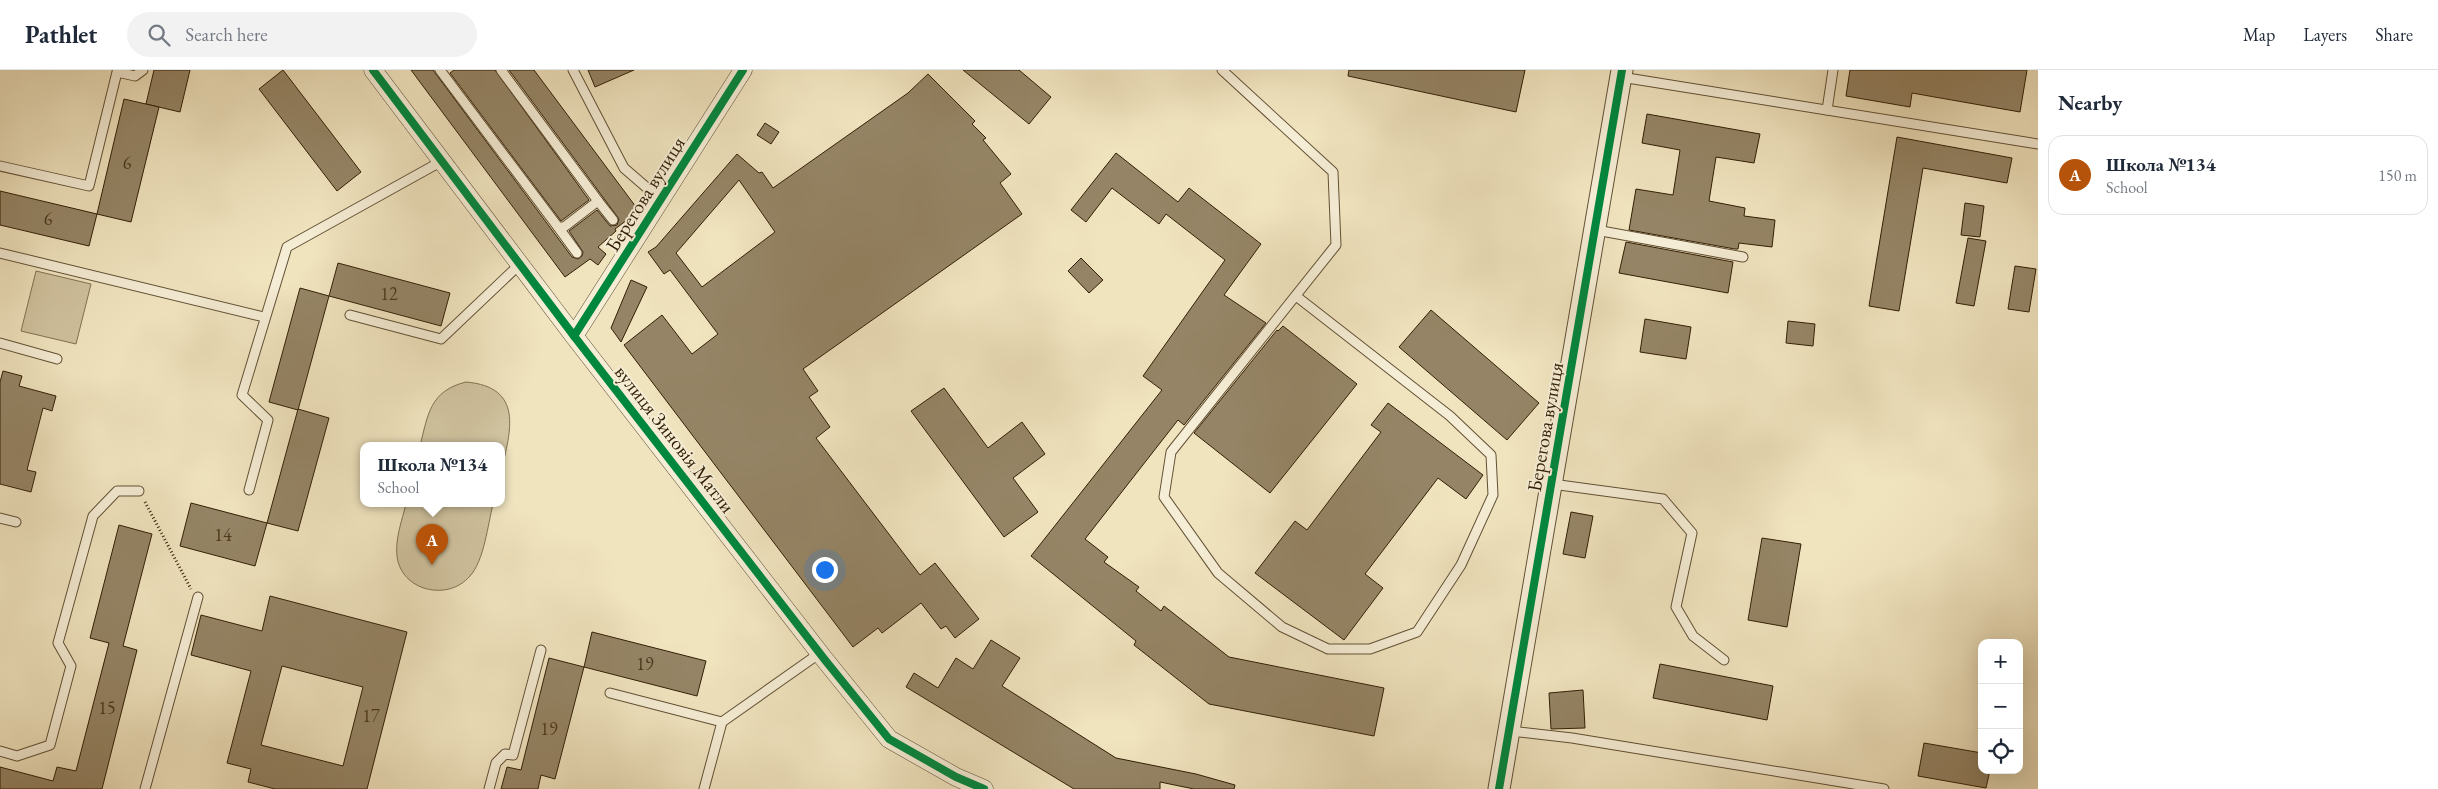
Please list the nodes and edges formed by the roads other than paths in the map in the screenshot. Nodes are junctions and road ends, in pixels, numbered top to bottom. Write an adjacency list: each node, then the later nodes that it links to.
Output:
1 (143, 70): 13 (lane)
2 (374, 70): 12 (street, вулиця Зиновія Матли)
3 (440, 70): 17 (lane)
4 (501, 70): 15 (lane)
5 (573, 70): 14 (lane)
6 (743, 70): 14 (street, Берегова вулиця)
7 (1222, 70): 23 (lane)
8 (1833, 70): 10 (lane)
9 (1622, 74): 10 (lane); 18 (street, Берегова вулиця)
10 (1826, 110): 11 (lane)
11 (2038, 144)
12 (442, 161): 22 (street, вулиця Зиновія Матли); 25 (lane)
13 (0, 166)
14 (661, 200): 26 (street, Берегова вулиця)
15 (598, 201): 16 (lane); 17 (lane)
16 (613, 220)
17 (558, 227): 20 (lane)
18 (1595, 230): 21 (lane); 29 (street, Берегова вулиця)
19 (0, 253): 25 (lane)
20 (577, 253)
21 (1743, 257)
22 (520, 264): 24 (lane); 26 (street, вулиця Зиновія Матли)
23 (1296, 296): 23 (lane)
24 (350, 315)
25 (264, 317): 30 (lane)
26 (574, 336): 36 (street, вулиця Зиновія Матли)
27 (0, 343): 28 (lane)
28 (57, 359)
29 (1552, 484): 37 (lane); 40 (street, Берегова вулиця)
30 (249, 490)
31 (139, 491): 41 (lane)
32 (0, 518): 33 (lane)
33 (16, 522)
34 (198, 597): 42 (lane)
35 (542, 650): 43 (lane)
36 (820, 653): 39 (lane); 45 (street, вулиця Зиновія Матли)
37 (1724, 660)
38 (610, 693): 39 (lane)
39 (722, 722): 44 (lane)
40 (1510, 731): 46 (street, Берегова вулиця); 47 (lane)
41 (0, 751)
42 (145, 789)
43 (489, 789)
44 (704, 789)
45 (984, 789)
46 (1499, 789)
47 (1884, 789)

